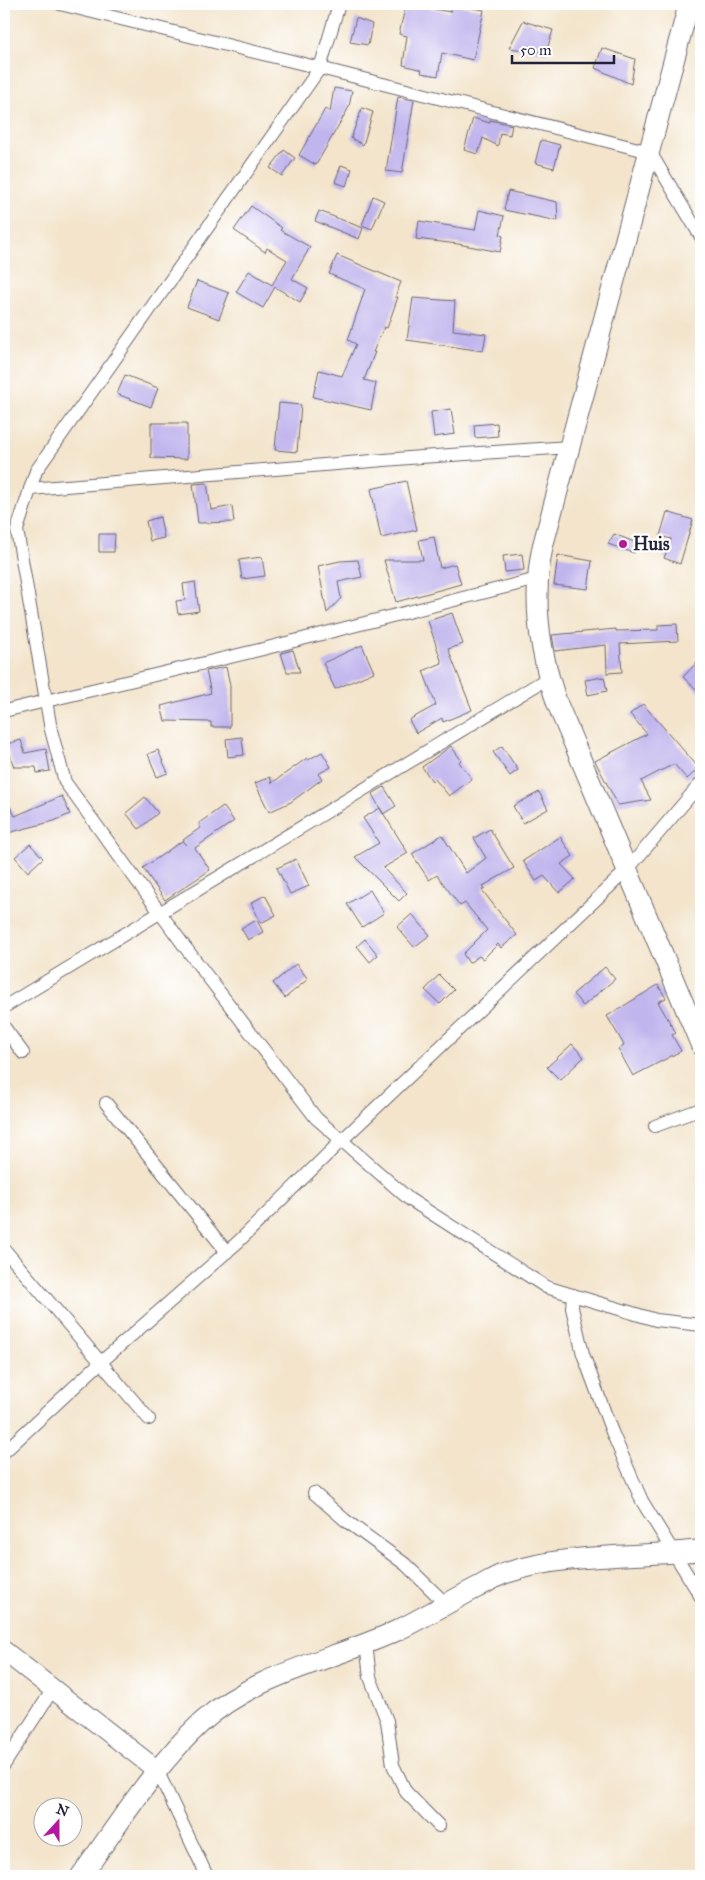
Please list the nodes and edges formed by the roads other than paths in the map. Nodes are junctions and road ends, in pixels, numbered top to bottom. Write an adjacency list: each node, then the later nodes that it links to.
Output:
1 (60, 4): 4 (street)
2 (339, 4): 4 (street)
3 (689, 4): 5 (main road)
4 (320, 68): 5 (street); 8 (street)
5 (650, 152): 6 (street); 7 (main road)
6 (701, 236)
7 (570, 447): 8 (street); 9 (main road)
8 (30, 489): 11 (street)
9 (537, 579): 10 (main road); 11 (street)
10 (548, 678): 14 (main road); 15 (street)
11 (46, 701): 12 (street); 15 (street)
12 (4, 711)
13 (701, 784): 14 (street)
14 (627, 870): 18 (main road); 23 (street)
15 (160, 913): 16 (street); 23 (street)
16 (4, 1008)
17 (4, 1027): 19 (street)
18 (701, 1044)
19 (23, 1053)
20 (106, 1103): 25 (street)
21 (701, 1109): 22 (street)
22 (655, 1126)
23 (342, 1140): 25 (street); 26 (street)
24 (4, 1249): 28 (street)
25 (227, 1252): 28 (street)
26 (573, 1295): 27 (street); 33 (street)
27 (701, 1326)
28 (100, 1363): 29 (street); 30 (street)
29 (149, 1419)
30 (4, 1452)
31 (314, 1494): 35 (street)
32 (701, 1550): 33 (main road)
33 (673, 1554): 34 (street); 35 (main road)
34 (701, 1597)
35 (446, 1604): 36 (main road)
36 (366, 1644): 40 (main road); 41 (street)
37 (4, 1651): 38 (street)
38 (53, 1689): 39 (street); 40 (street)
39 (4, 1765)
40 (157, 1770): 42 (main road); 43 (street)
41 (439, 1826)
42 (81, 1876)
43 (207, 1876)

